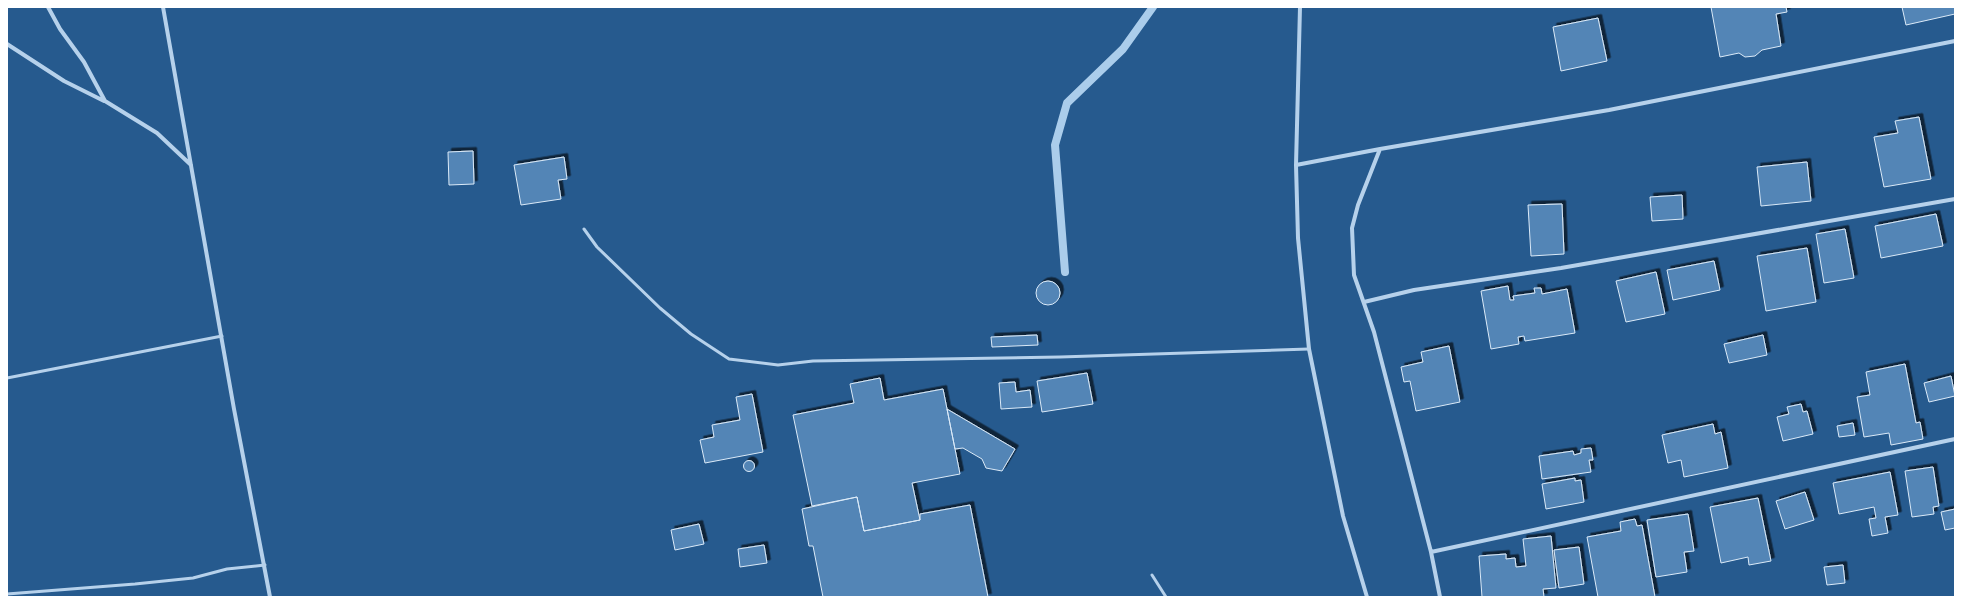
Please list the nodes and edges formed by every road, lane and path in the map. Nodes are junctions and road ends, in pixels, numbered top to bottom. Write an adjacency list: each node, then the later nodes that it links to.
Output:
1 (48, 7): 6 (street)
2 (163, 7): 8 (street)
3 (1300, 7): 9 (street)
4 (1955, 41): 7 (street)
5 (7, 44): 6 (street)
6 (105, 101): 8 (street)
7 (1380, 149): 9 (street); 12 (street)
8 (190, 165): 13 (street)
9 (1296, 165): 14 (street)
10 (1955, 199): 12 (street)
11 (584, 229): 14 (lane)
12 (1364, 302): 17 (street)
13 (222, 336): 15 (lane); 18 (street)
14 (1308, 349): 23 (street)
15 (7, 378)
16 (1955, 439): 17 (street)
17 (1431, 552): 24 (street)
18 (265, 565): 20 (lane); 21 (street)
19 (1152, 575): 22 (lane)
20 (7, 594)
21 (270, 597)
22 (1166, 597)
23 (1367, 597)
24 (1440, 597)

